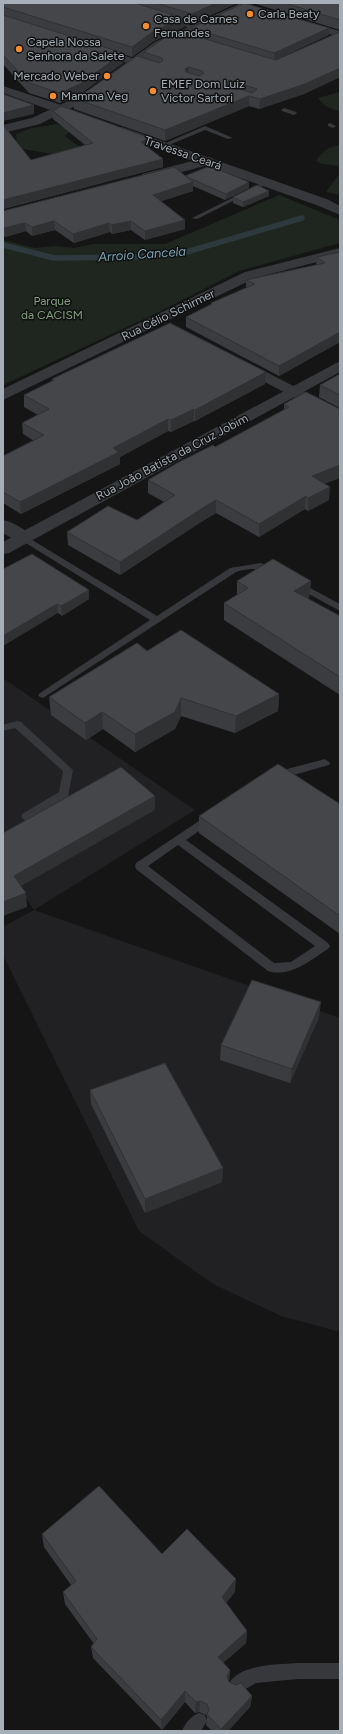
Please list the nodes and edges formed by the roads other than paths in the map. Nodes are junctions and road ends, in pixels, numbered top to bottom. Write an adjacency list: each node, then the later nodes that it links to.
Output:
1 (244, 4): 2 (street); 5 (street)
2 (259, 10)
3 (165, 18): 5 (lane)
4 (288, 19): 7 (street)
5 (193, 27): 6 (street)
6 (176, 35): 8 (street); 11 (street)
7 (340, 35): 9 (street)
8 (197, 41)
9 (326, 43)
10 (82, 46): 11 (street)
11 (137, 63): 13 (street)
12 (3, 89): 13 (street)
13 (60, 109): 16 (street); 18 (street)
14 (284, 110): 15 (lane)
15 (294, 113)
16 (76, 115)
17 (112, 128): 20 (street, Travessa Ceará)
18 (3, 130)
19 (230, 138): 20 (lane)
20 (162, 146): 21 (street, Travessa Ceará)
21 (208, 161): 22 (street); 23 (street, Travessa Ceará)
22 (132, 181)
23 (268, 182): 24 (street, Travessa Ceará); 25 (lane)
24 (340, 211)
25 (195, 218)
26 (340, 252): 27 (street, Rua Célio Schirmer)
27 (157, 320): 28 (street); 32 (street, Rua Célio Schirmer)
28 (170, 327)
29 (225, 356): 31 (street)
30 (340, 366): 31 (street, Rua João Batista da Cruz Jobim)
31 (293, 391): 33 (street); 35 (street, Rua João Batista da Cruz Jobim)
32 (3, 395)
33 (340, 416)
34 (3, 525): 35 (street)
35 (24, 538): 36 (street, Rua João Batista da Cruz Jobim); 38 (lane)
36 (3, 549)
37 (340, 608): 38 (lane)
38 (157, 620): 39 (lane)
39 (42, 695)
40 (3, 728): 44 (lane)
41 (325, 763): 42 (lane)
42 (266, 779)
43 (222, 809): 45 (lane)
44 (26, 816)
45 (178, 840): 45 (lane)
46 (340, 1671): 47 (lane)
47 (235, 1687)

